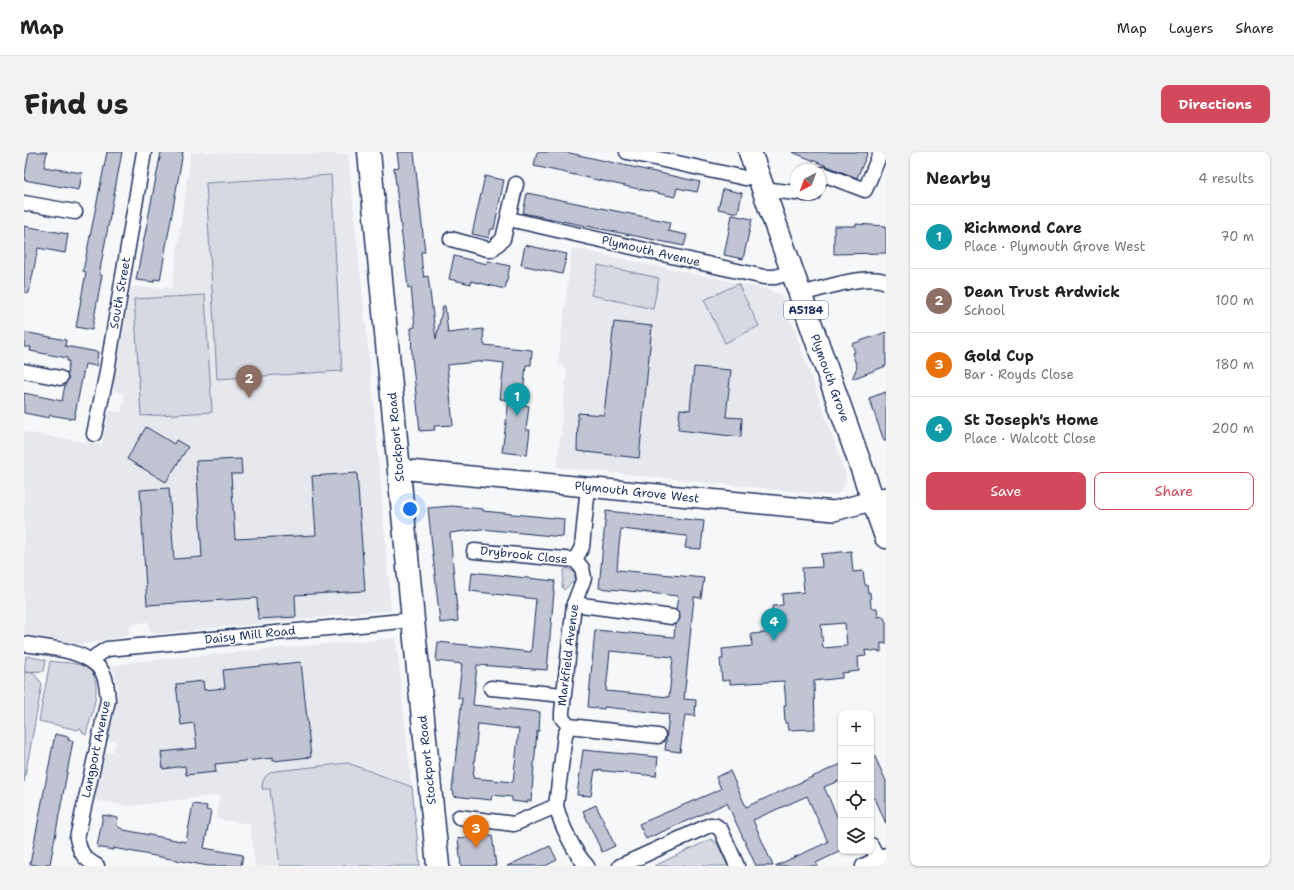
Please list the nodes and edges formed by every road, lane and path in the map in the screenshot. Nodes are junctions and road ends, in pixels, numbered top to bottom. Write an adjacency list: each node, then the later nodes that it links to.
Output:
1 (144, 152): 19 (street, South Street)
2 (369, 152): 20 (main road, Stockport Road)
3 (627, 152): 7 (street)
4 (750, 152): 7 (main road, Plymouth Grove / A5184)
5 (881, 152): 6 (street)
6 (826, 175)
7 (761, 182): 9 (street); 14 (main road, Plymouth Grove / A5184)
8 (516, 184): 12 (street)
9 (790, 191)
10 (24, 203): 11 (street)
11 (76, 212)
12 (509, 219): 13 (street); 14 (street, Plymouth Avenue)
13 (451, 239)
14 (792, 272): 16 (main road, Plymouth Grove / A5184)
15 (886, 282): 16 (street)
16 (800, 294): 22 (main road, Plymouth Grove / A5184)
17 (24, 371): 18 (street)
18 (60, 378)
19 (94, 434)
20 (399, 469): 21 (street, Plymouth Grove West); 28 (main road, Stockport Road)
21 (588, 487): 22 (street, Plymouth Grove West); 25 (street)
22 (880, 499): 23 (main road, Plymouth Grove / A5184)
23 (886, 537)
24 (474, 551): 25 (street, Drybrook Close)
25 (574, 560): 26 (street, Markfield Avenue)
26 (574, 604): 27 (street); 32 (street, Markfield Avenue)
27 (672, 617)
28 (413, 620): 30 (street, Daisy Mill Road); 40 (main road, Stockport Road)
29 (24, 644): 30 (street)
30 (93, 662): 39 (street, Langport Avenue)
31 (491, 688): 32 (street)
32 (563, 694): 33 (street, Markfield Avenue)
33 (569, 726): 34 (street); 35 (street)
34 (658, 736)
35 (556, 806): 36 (street); 41 (street)
36 (460, 817)
37 (874, 848): 38 (street)
38 (882, 857): 44 (street)
39 (88, 864)
40 (438, 866)
41 (587, 866)
42 (620, 866): 43 (street)
43 (737, 866)
44 (863, 866)

